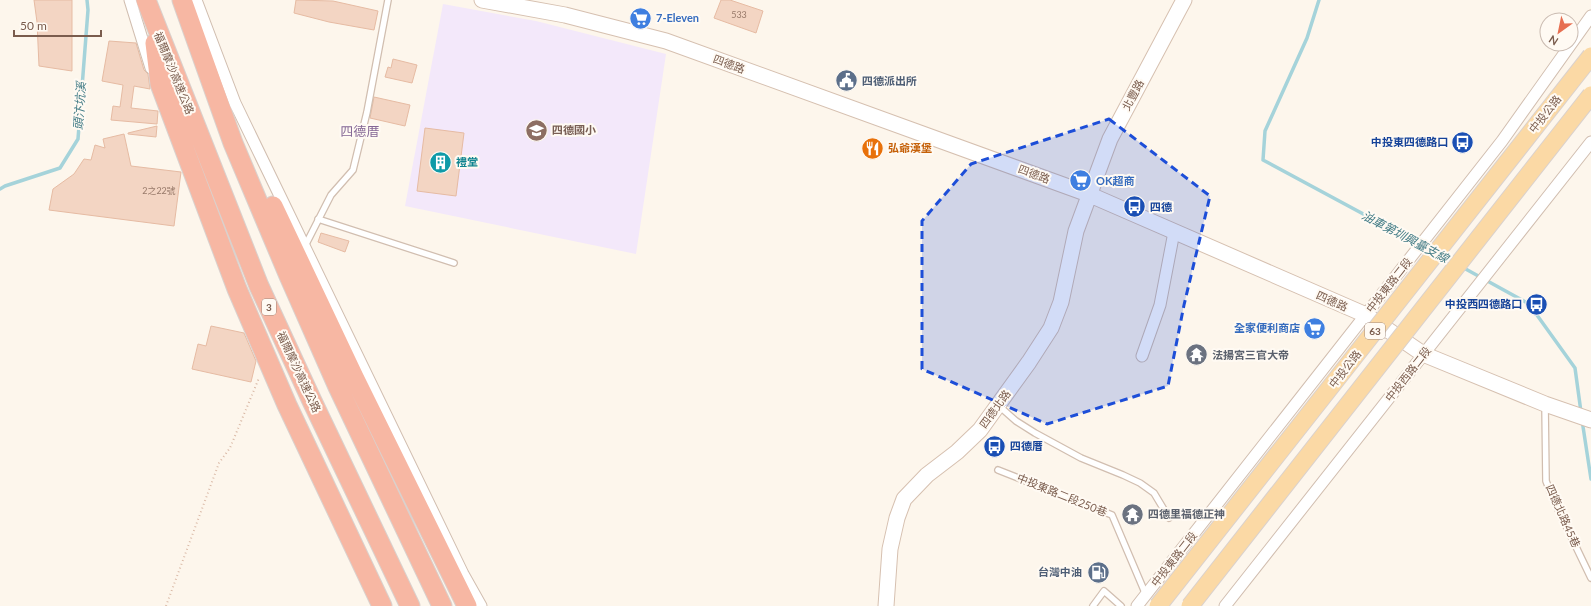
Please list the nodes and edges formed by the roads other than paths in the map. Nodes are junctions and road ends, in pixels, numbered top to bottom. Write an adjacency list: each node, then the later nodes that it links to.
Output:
1 (130, 0): 27 (street)
2 (388, 0): 13 (lane)
3 (482, 0): 5 (main road, 四德路)
4 (1184, 0): 12 (main road, 北豐路)
5 (503, 1): 12 (main road, 四德路)
6 (188, 4): 15 (street); 30 (highway); 31 (highway)
7 (149, 9): 28 (highway); 29 (highway, 福爾摩沙高速公路 / 3)
8 (1591, 16): 17 (street, 中投東路二段)
9 (1591, 56): 26 (main road, 中投公路 / 63, bridge)
10 (1591, 95): 37 (main road, 63, bridge)
11 (1591, 142): 18 (street, 中投西路二段)
12 (1088, 194): 14 (main road, 四德路); 21 (main road, 四德北路)
13 (318, 219): 15 (lane); 16 (lane)
14 (1174, 232): 17 (main road, 四德路); 19 (street)
15 (304, 246): 32 (street)
16 (454, 263)
17 (1366, 316): 18 (main road, 四德路); 26 (street, 中投東路二段)
18 (1423, 354): 20 (main road, 四德路); 38 (street, 中投西路二段)
19 (1142, 356)
20 (1545, 404): 22 (main road, 四德路); 25 (lane, 四德北路45巷)
21 (998, 405): 24 (lane); 33 (main road, 四德北路)
22 (1591, 420)
23 (998, 470): 26 (lane, 中投東路二段250巷)
24 (1169, 518)
25 (1591, 578)
26 (1152, 600): 36 (street, 中投東路二段)
27 (377, 606)
28 (382, 606)
29 (410, 606)
30 (442, 606)
31 (467, 606)
32 (481, 606)
33 (887, 606)
34 (1093, 606): 35 (lane)
35 (1121, 606)
36 (1137, 606)
37 (1190, 606)
38 (1225, 606)

